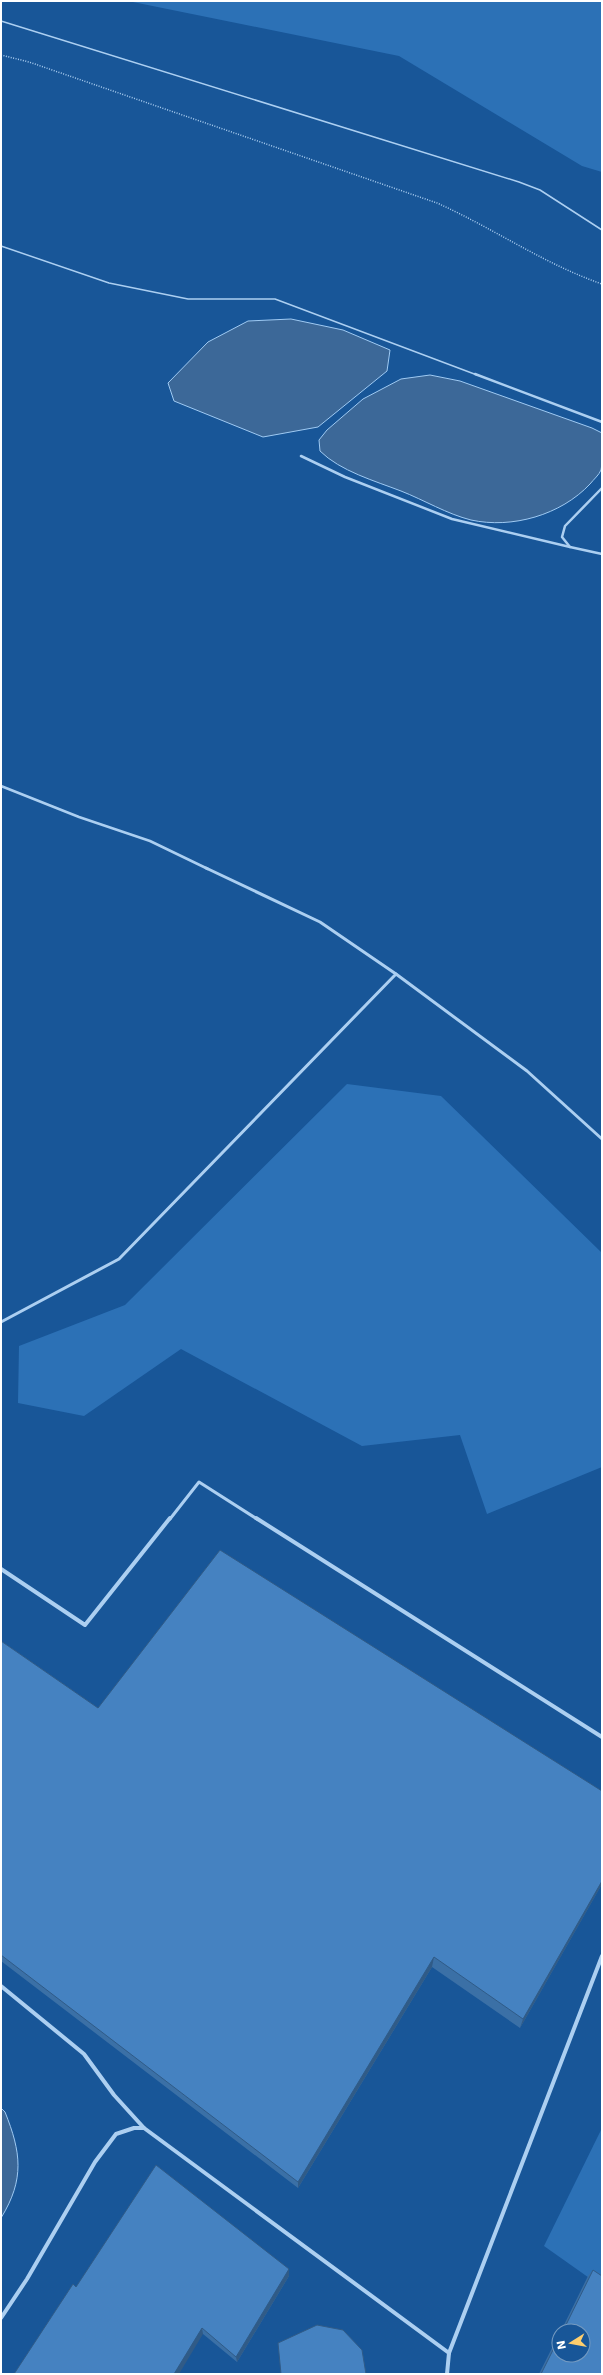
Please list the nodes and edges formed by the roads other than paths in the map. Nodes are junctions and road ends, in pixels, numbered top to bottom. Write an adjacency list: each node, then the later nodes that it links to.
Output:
1 (1, 21): 2 (lane)
2 (602, 230)
3 (1, 246): 4 (lane)
4 (602, 422)
5 (301, 456): 7 (lane)
6 (602, 488): 7 (lane)
7 (570, 547): 8 (lane)
8 (602, 554)
9 (1, 786): 10 (lane)
10 (396, 974): 11 (lane); 12 (lane)
11 (602, 1139)
12 (1, 1322)
13 (1, 1568): 14 (lane)
14 (602, 1736)
15 (602, 1956): 19 (lane)
16 (1, 1986): 17 (lane)
17 (144, 2128): 18 (lane); 19 (lane)
18 (1, 2318)
19 (449, 2353): 20 (lane)
20 (447, 2374)

